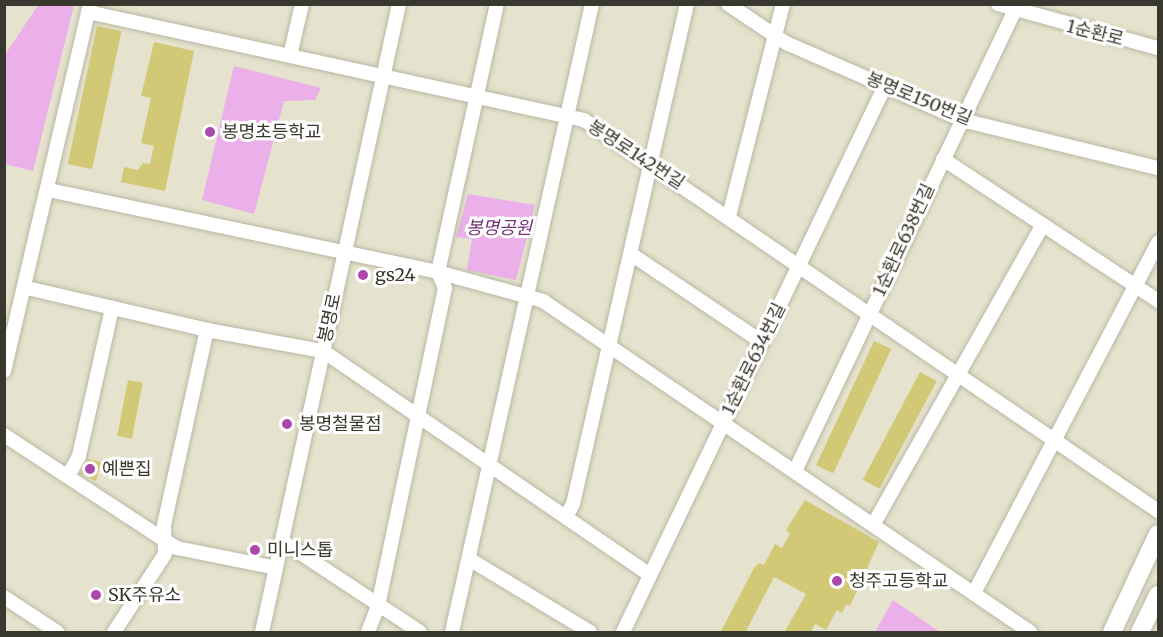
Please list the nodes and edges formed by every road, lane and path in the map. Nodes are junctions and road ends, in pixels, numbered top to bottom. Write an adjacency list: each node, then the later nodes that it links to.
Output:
1 (302, 4): 13 (street)
2 (399, 4): 14 (street, 봉명로)
3 (497, 4): 16 (street)
4 (592, 4): 17 (street)
5 (687, 4): 20 (street)
6 (728, 4): 11 (street, 봉명로150번길)
7 (783, 4): 11 (street)
8 (998, 4): 10 (street, 1순환로)
9 (89, 8): 13 (street, 봉명로142번길); 22 (street)
10 (1014, 10): 12 (street, 1순환로); 18 (street, 1순환로638번길)
11 (773, 36): 15 (street, 봉명로150번길); 23 (street)
12 (1158, 48)
13 (290, 56): 14 (street, 봉명로142번길)
14 (384, 76): 16 (street, 봉명로142번길); 26 (street, 봉명로)
15 (885, 86): 18 (street, 봉명로150번길); 28 (street, 1순환로634번길)
16 (477, 96): 17 (street, 봉명로142번길); 29 (street)
17 (568, 118): 20 (street, 봉명로142번길); 32 (street)
18 (962, 120): 19 (street, 1순환로638번길); 21 (street, 봉명로150번길)
19 (943, 159): 24 (street); 35 (street, 1순환로638번길)
20 (652, 165): 23 (street, 봉명로142번길); 27 (street)
21 (1158, 168)
22 (49, 190): 26 (street); 31 (street)
23 (729, 216): 28 (street, 봉명로142번길)
24 (1043, 225): 30 (street); 41 (street)
25 (1158, 242): 30 (street)
26 (345, 253): 29 (street); 39 (street, 봉명로)
27 (632, 254): 37 (street); 38 (street)
28 (800, 263): 35 (street, 봉명로142번길); 37 (street, 1순환로634번길)
29 (438, 272): 32 (street); 42 (street)
30 (1135, 286): 33 (street); 45 (street)
31 (27, 288): 34 (street); 40 (street)
32 (525, 296): 38 (street); 46 (street)
33 (1158, 302)
34 (112, 308): 36 (street); 48 (street)
35 (871, 312): 41 (street, 봉명로142번길); 47 (street, 1순환로638번길)
36 (207, 330): 39 (street); 53 (street)
37 (762, 342): 43 (street, 1순환로634번길)
38 (610, 345): 43 (street); 50 (street)
39 (323, 351): 42 (street); 54 (street, 봉명로)
40 (4, 371)
41 (960, 373): 45 (street, 봉명로142번길); 51 (street)
42 (419, 413): 46 (street); 61 (street)
43 (724, 422): 47 (street); 57 (street, 1순환로634번길)
44 (4, 435): 48 (street)
45 (1055, 439): 49 (street, 봉명로142번길); 58 (street)
46 (489, 464): 50 (street); 55 (street)
47 (795, 471): 51 (street)
48 (68, 476): 53 (street)
49 (1158, 511)
50 (566, 517): 57 (street)
51 (873, 525): 58 (street)
52 (1158, 534): 71 (main road)
53 (164, 538): 56 (street); 63 (street)
54 (282, 541): 56 (street, 봉명로); 61 (street)
55 (469, 559): 67 (street); 68 (street)
56 (276, 568): 64 (street, 봉명로)
57 (650, 575): 69 (street, 1순환로634번길)
58 (974, 594): 70 (street)
59 (1158, 595): 72 (main road)
60 (4, 597): 62 (street)
61 (378, 606): 65 (street); 66 (street)
62 (57, 633)
63 (114, 633)
64 (262, 633)
65 (368, 633)
66 (420, 633)
67 (452, 633)
68 (590, 633)
69 (623, 633)
70 (1030, 633)
71 (1112, 633)
72 (1140, 633)

